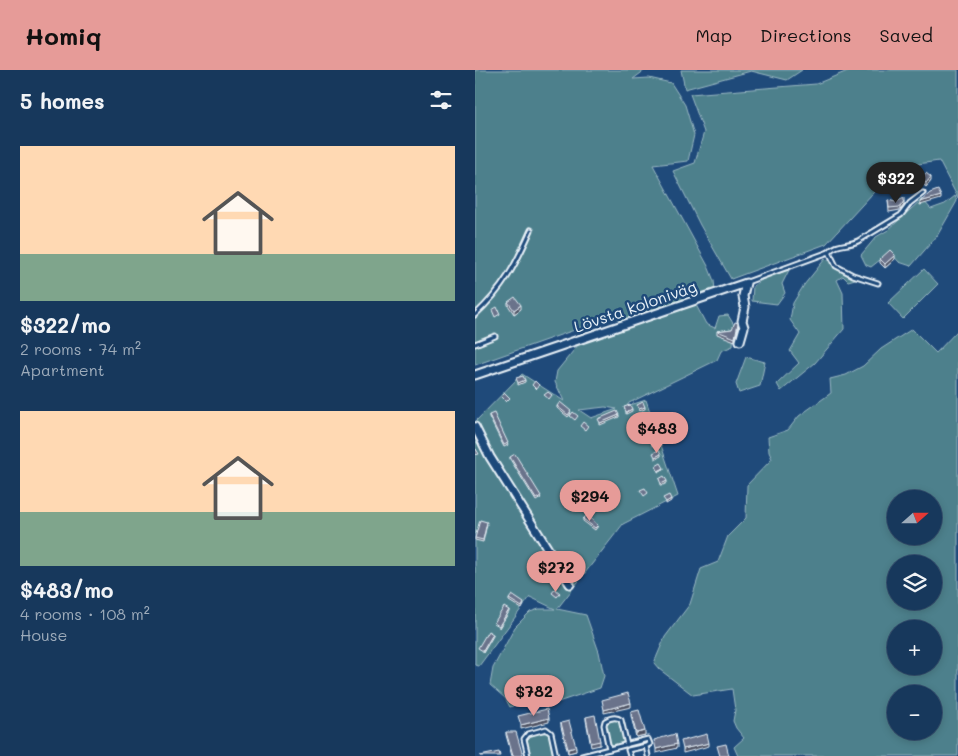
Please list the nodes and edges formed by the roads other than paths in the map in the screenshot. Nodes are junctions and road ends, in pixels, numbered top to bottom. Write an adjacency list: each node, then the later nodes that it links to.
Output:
1 (923, 193): 3 (lane)
2 (531, 230): 6 (lane)
3 (829, 252): 4 (lane); 5 (lane)
4 (746, 283): 8 (street); 10 (street, Lövsta koloniväg)
5 (877, 283)
6 (475, 315)
7 (495, 336): 9 (lane)
8 (740, 341)
9 (475, 344)
10 (475, 375)
11 (475, 427): 12 (street)
12 (570, 584)
13 (627, 745): 14 (lane); 15 (lane); 15 (lane)
14 (646, 746): 19 (lane); 20 (lane)
15 (609, 749): 18 (lane)
16 (528, 756): 17 (lane)
17 (556, 756)
18 (582, 756)
19 (630, 756)
20 (648, 756)

